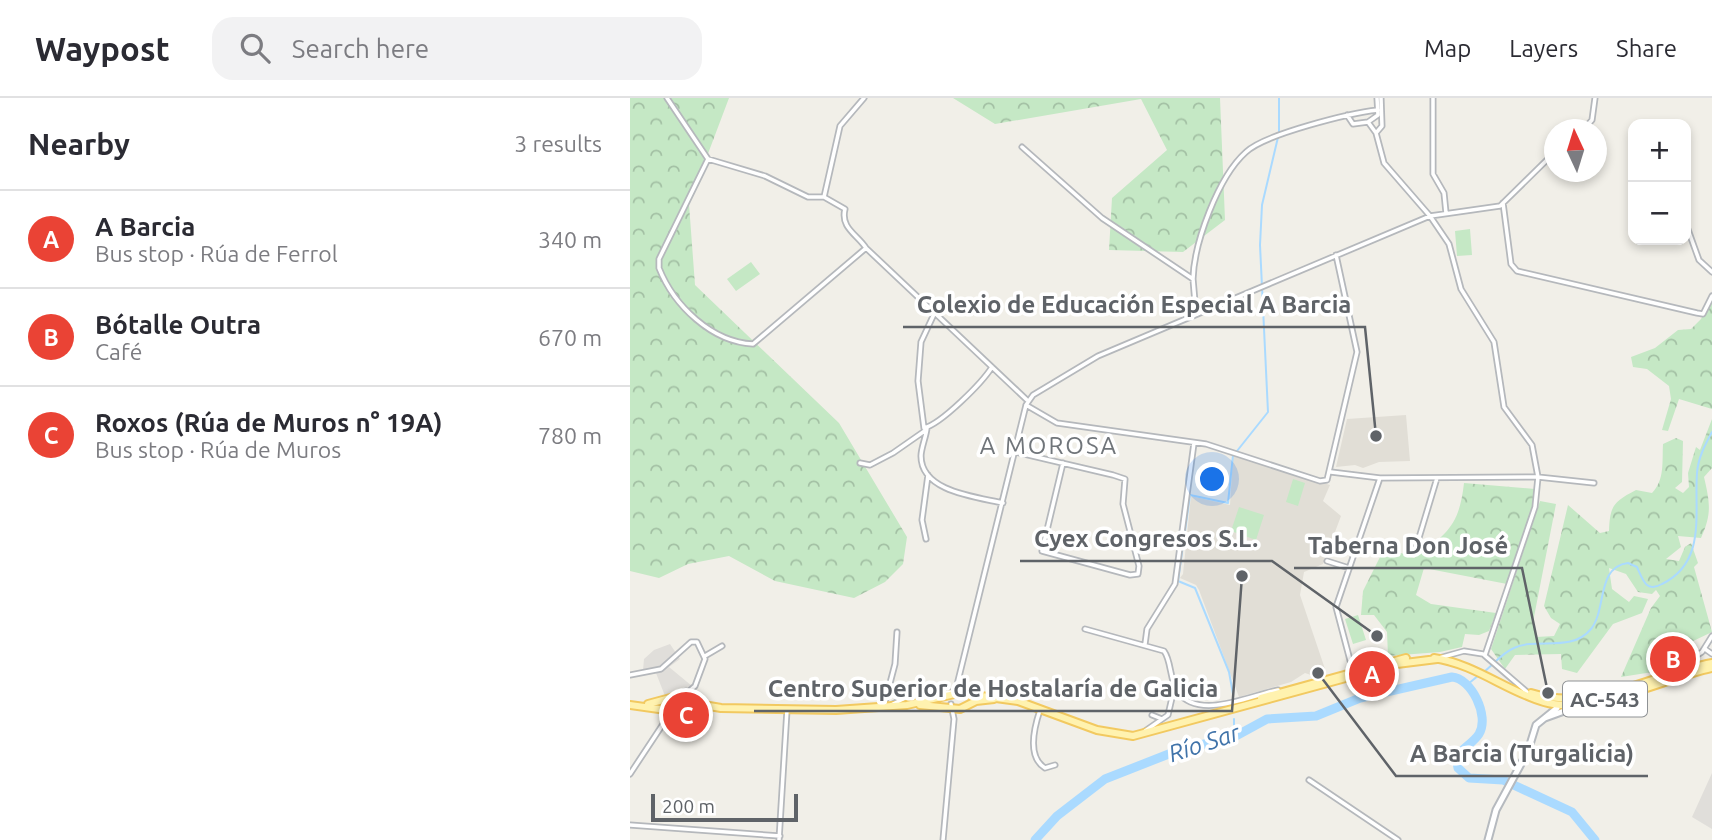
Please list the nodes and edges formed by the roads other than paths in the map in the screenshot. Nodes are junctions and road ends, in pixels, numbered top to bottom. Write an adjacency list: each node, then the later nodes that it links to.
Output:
1 (667, 98): 12 (street)
2 (864, 98): 14 (street)
3 (1379, 98): 6 (street); 10 (street)
4 (1433, 98): 16 (street)
5 (1595, 98): 8 (street)
6 (1378, 110): 7 (street); 9 (street)
7 (1346, 115): 9 (street); 22 (street)
8 (1592, 119)
9 (1368, 122): 10 (street)
10 (1376, 133): 17 (street)
11 (1022, 147): 22 (street)
12 (708, 159): 14 (street); 19 (street)
13 (1544, 163): 15 (street)
14 (824, 197): 19 (street)
15 (1503, 203): 16 (street); 23 (street)
16 (1446, 213): 17 (street)
17 (1430, 216): 20 (street); 35 (street)
18 (1691, 238): 21 (street)
19 (866, 248): 24 (street)
20 (1336, 255): 25 (street); 33 (street)
21 (1712, 272)
22 (1193, 279): 25 (street)
23 (1712, 296)
24 (935, 312): 26 (street); 28 (street)
25 (1196, 314): 27 (street)
26 (992, 367): 27 (street); 28 (street)
27 (1027, 403): 29 (street); 30 (street)
28 (927, 428): 31 (street); 34 (street)
29 (1194, 443): 33 (street); 47 (street)
30 (1015, 452): 32 (street); 39 (street)
31 (860, 463)
32 (1063, 463): 32 (street)
33 (1331, 472): 36 (street)
34 (928, 473): 39 (street); 40 (street)
35 (1538, 477): 37 (street); 38 (street); 51 (street)
36 (1380, 478): 37 (street); 43 (street)
37 (1437, 478): 41 (street)
38 (1594, 483)
39 (1003, 503): 62 (street)
40 (926, 539)
41 (1415, 551)
42 (1327, 561): 43 (street)
43 (1349, 568): 54 (street)
44 (1085, 629): 47 (street)
45 (897, 632): 72 (street)
46 (1712, 636): 49 (street)
47 (1145, 645): 59 (street)
48 (722, 646): 52 (street)
49 (1705, 648): 50 (street); 57 (street)
50 (1712, 652)
51 (1485, 655): 53 (street); 64 (street)
52 (705, 656): 56 (street); 61 (street)
53 (1437, 659): 58 (main road, AC-543); 60 (main road, AC-543); 84 (main road, AC-543)
54 (1351, 664)
55 (1712, 666): 57 (main road, AC-543); 67 (main road, AC-543)
56 (630, 675)
57 (1664, 676): 63 (main road, AC-543)
58 (1500, 681): 64 (main road, AC-543); 64 (main road, AC-543)
59 (1175, 687): 70 (street); 82 (street)
60 (1294, 688): 70 (street); 78 (main road, AC-543)
61 (688, 690): 66 (street); 71 (street)
62 (959, 694): 65 (main road, AC-543); 69 (main road, AC-543); 72 (street); 73 (main road); 73 (main road)
63 (1606, 694): 64 (main road, AC-543); 76 (street)
64 (1535, 697): 76 (main road, AC-543); 79 (street)
65 (1010, 699): 73 (main road, AC-543); 75 (main road, AC-543)
66 (679, 701): 71 (main road, AC-543); 71 (main road); 74 (main road, AC-543)
67 (1586, 703): 76 (main road, AC-543); 76 (street)
68 (633, 705): 71 (main road, AC-543)
69 (907, 705): 72 (main road, AC-543); 73 (main road, AC-543)
70 (1207, 705): 78 (street)
71 (670, 706): 74 (main road, AC-543); 87 (street)
72 (887, 706): 77 (main road, AC-543)
73 (955, 707): 81 (street); 81 (street)
74 (721, 708): 77 (main road, AC-543)
75 (1041, 708): 85 (main road, AC-543); 86 (street)
76 (1559, 708): 79 (street); 83 (street)
77 (787, 710): 90 (street)
78 (1213, 713): 84 (main road, AC-543)
79 (1547, 714): 83 (street)
80 (1152, 715): 82 (street)
81 (954, 719): 91 (street)
82 (1165, 719): 85 (street)
83 (1542, 719): 93 (street)
84 (1196, 720): 85 (main road, AC-543)
85 (1139, 735)
86 (1055, 765)
87 (630, 774)
88 (1309, 780): 92 (street)
89 (630, 825): 90 (street)
90 (780, 838)
91 (943, 840)
92 (1398, 840)
93 (1488, 840)

